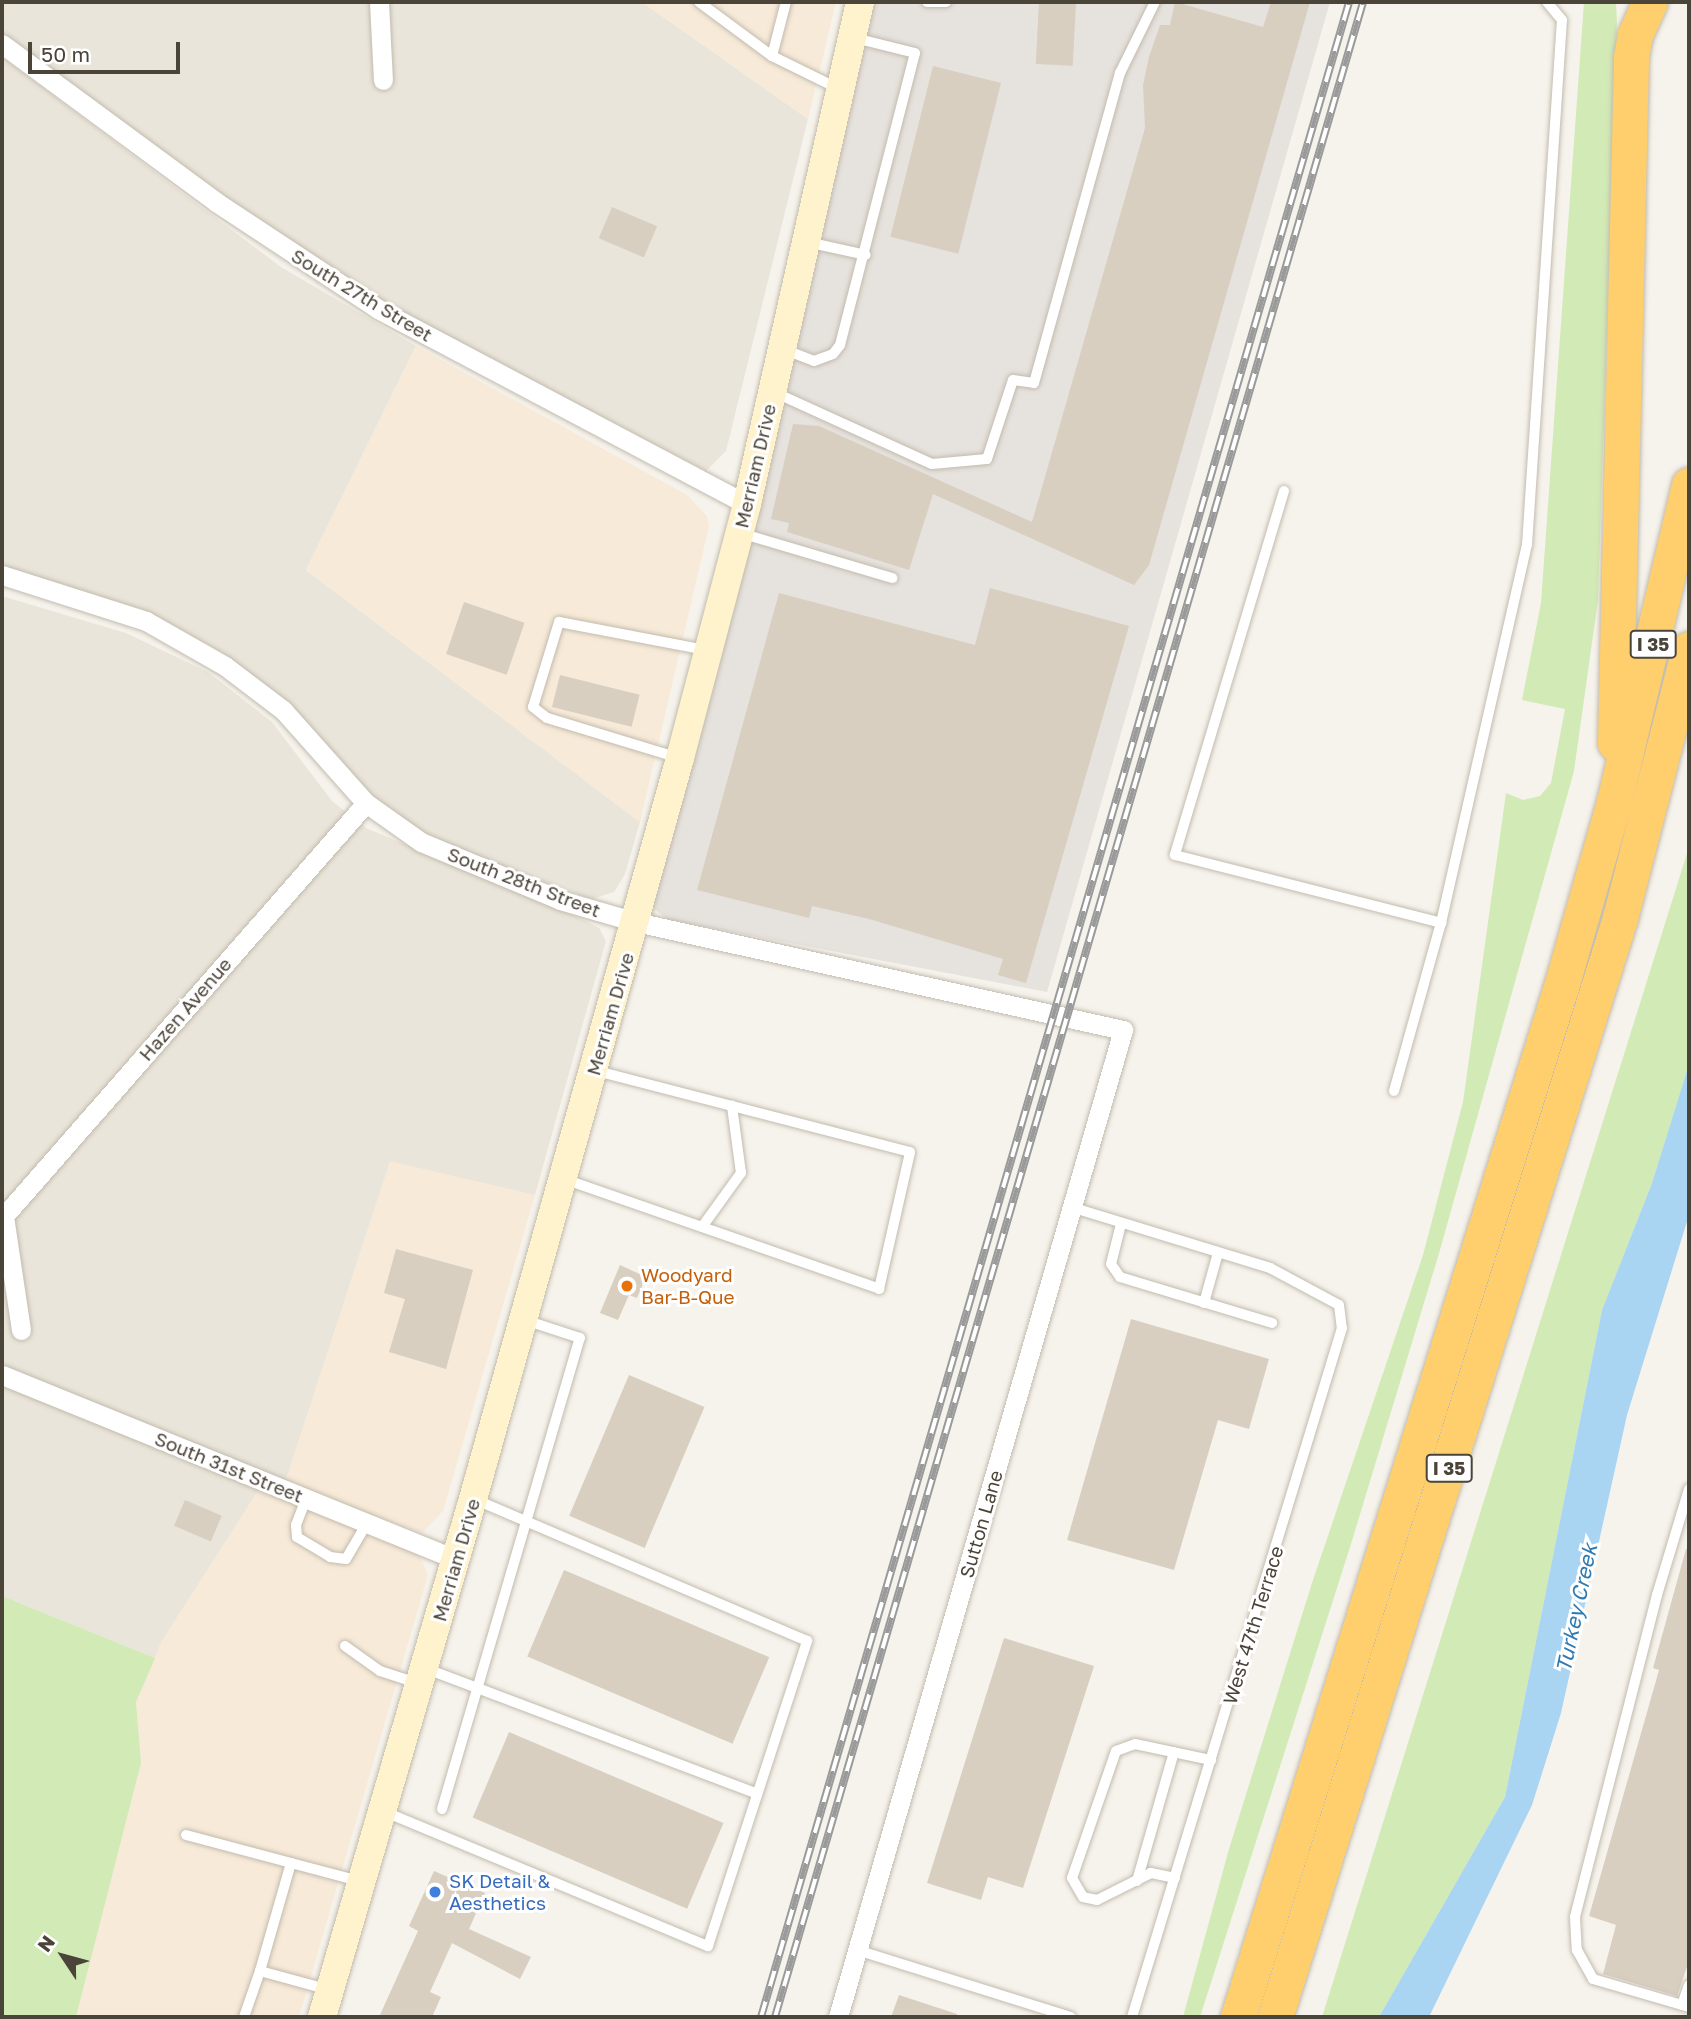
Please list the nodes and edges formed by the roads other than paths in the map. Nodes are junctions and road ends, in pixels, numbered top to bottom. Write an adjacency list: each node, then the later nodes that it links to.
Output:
1 (379, 2): 13 (street)
2 (699, 2): 12 (lane)
3 (786, 2): 12 (lane)
4 (860, 2): 10 (main road, Merriam Drive)
5 (927, 2): 6 (lane)
6 (946, 2)
7 (1155, 2): 18 (lane)
8 (1548, 2): 33 (lane)
9 (1650, 2): 29 (highway)
10 (852, 37): 14 (main road, Merriam Drive); 16 (lane)
11 (2, 44): 21 (street, South 27th Street)
12 (772, 56): 14 (lane)
13 (383, 80)
14 (841, 89): 15 (main road, Merriam Drive)
15 (806, 242): 16 (lane); 17 (main road, Merriam Drive)
16 (866, 255): 17 (lane)
17 (782, 348): 18 (main road, Merriam Drive)
18 (773, 392): 21 (main road, Merriam Drive)
19 (1689, 485): 29 (highway, I 35)
20 (1284, 491): 33 (lane)
21 (747, 504): 22 (main road, Merriam Drive)
22 (740, 533): 24 (lane); 26 (main road, Merriam Drive)
23 (2, 575): 30 (street, South 28th Street)
24 (892, 578)
25 (1689, 649): 31 (highway, I 35)
26 (708, 651): 28 (main road, Merriam Drive); 28 (lane)
27 (1689, 743): 31 (highway)
28 (680, 758): 32 (main road, Merriam Drive)
29 (1614, 802): 77 (highway, I 35)
30 (366, 803): 32 (street, South 28th Street); 46 (street, Hazen Avenue)
31 (1620, 918): 78 (highway, I 35)
32 (636, 922): 34 (street, South 28th Street); 35 (main road, Merriam Drive)
33 (1441, 923): 36 (lane)
34 (1123, 1030): 39 (street, Sutton Lane)
35 (594, 1070): 37 (lane); 38 (main road, Merriam Drive)
36 (1394, 1091)
37 (732, 1106): 41 (lane); 41 (lane)
38 (564, 1179): 41 (lane); 44 (main road, Merriam Drive)
39 (1074, 1208): 40 (lane); 67 (street, Sutton Lane)
40 (1121, 1224): 42 (lane); 43 (lane)
41 (702, 1227)
42 (1218, 1253): 43 (lane); 58 (lane, West 47th Terrace)
43 (1205, 1303): 45 (lane)
44 (524, 1320): 50 (main road, Merriam Drive); 51 (lane)
45 (1272, 1323)
46 (21, 1330)
47 (2, 1375): 49 (street, South 31st Street)
48 (1689, 1489): 71 (lane)
49 (306, 1499): 52 (street, South 31st Street); 52 (lane)
50 (473, 1499): 51 (lane); 53 (main road, Merriam Drive)
51 (524, 1521): 56 (lane); 59 (lane)
52 (367, 1523): 53 (street, South 31st Street)
53 (455, 1559): 55 (main road, Merriam Drive)
54 (345, 1646): 55 (lane)
55 (422, 1676): 56 (lane); 61 (main road, Merriam Drive)
56 (476, 1688): 59 (lane); 60 (lane)
57 (1174, 1752): 58 (lane); 65 (lane); 65 (lane)
58 (1211, 1760): 64 (lane, West 47th Terrace)
59 (757, 1794): 61 (lane)
60 (442, 1809)
61 (383, 1811): 66 (main road, Merriam Drive)
62 (186, 1835): 63 (lane)
63 (291, 1864): 66 (lane); 68 (lane)
64 (1175, 1878): 65 (lane); 76 (lane, West 47th Terrace)
65 (1137, 1881)
66 (362, 1882): 70 (main road, Merriam Drive)
67 (857, 1950): 74 (street, Sutton Lane); 75 (lane)
68 (260, 1971): 70 (lane); 72 (lane)
69 (1689, 1985): 71 (lane)
70 (330, 1990): 73 (main road, Merriam Drive)
71 (1685, 2006)
72 (244, 2017)
73 (322, 2017)
74 (838, 2017)
75 (1071, 2017)
76 (1132, 2017)
77 (1238, 2017)
78 (1275, 2017)

